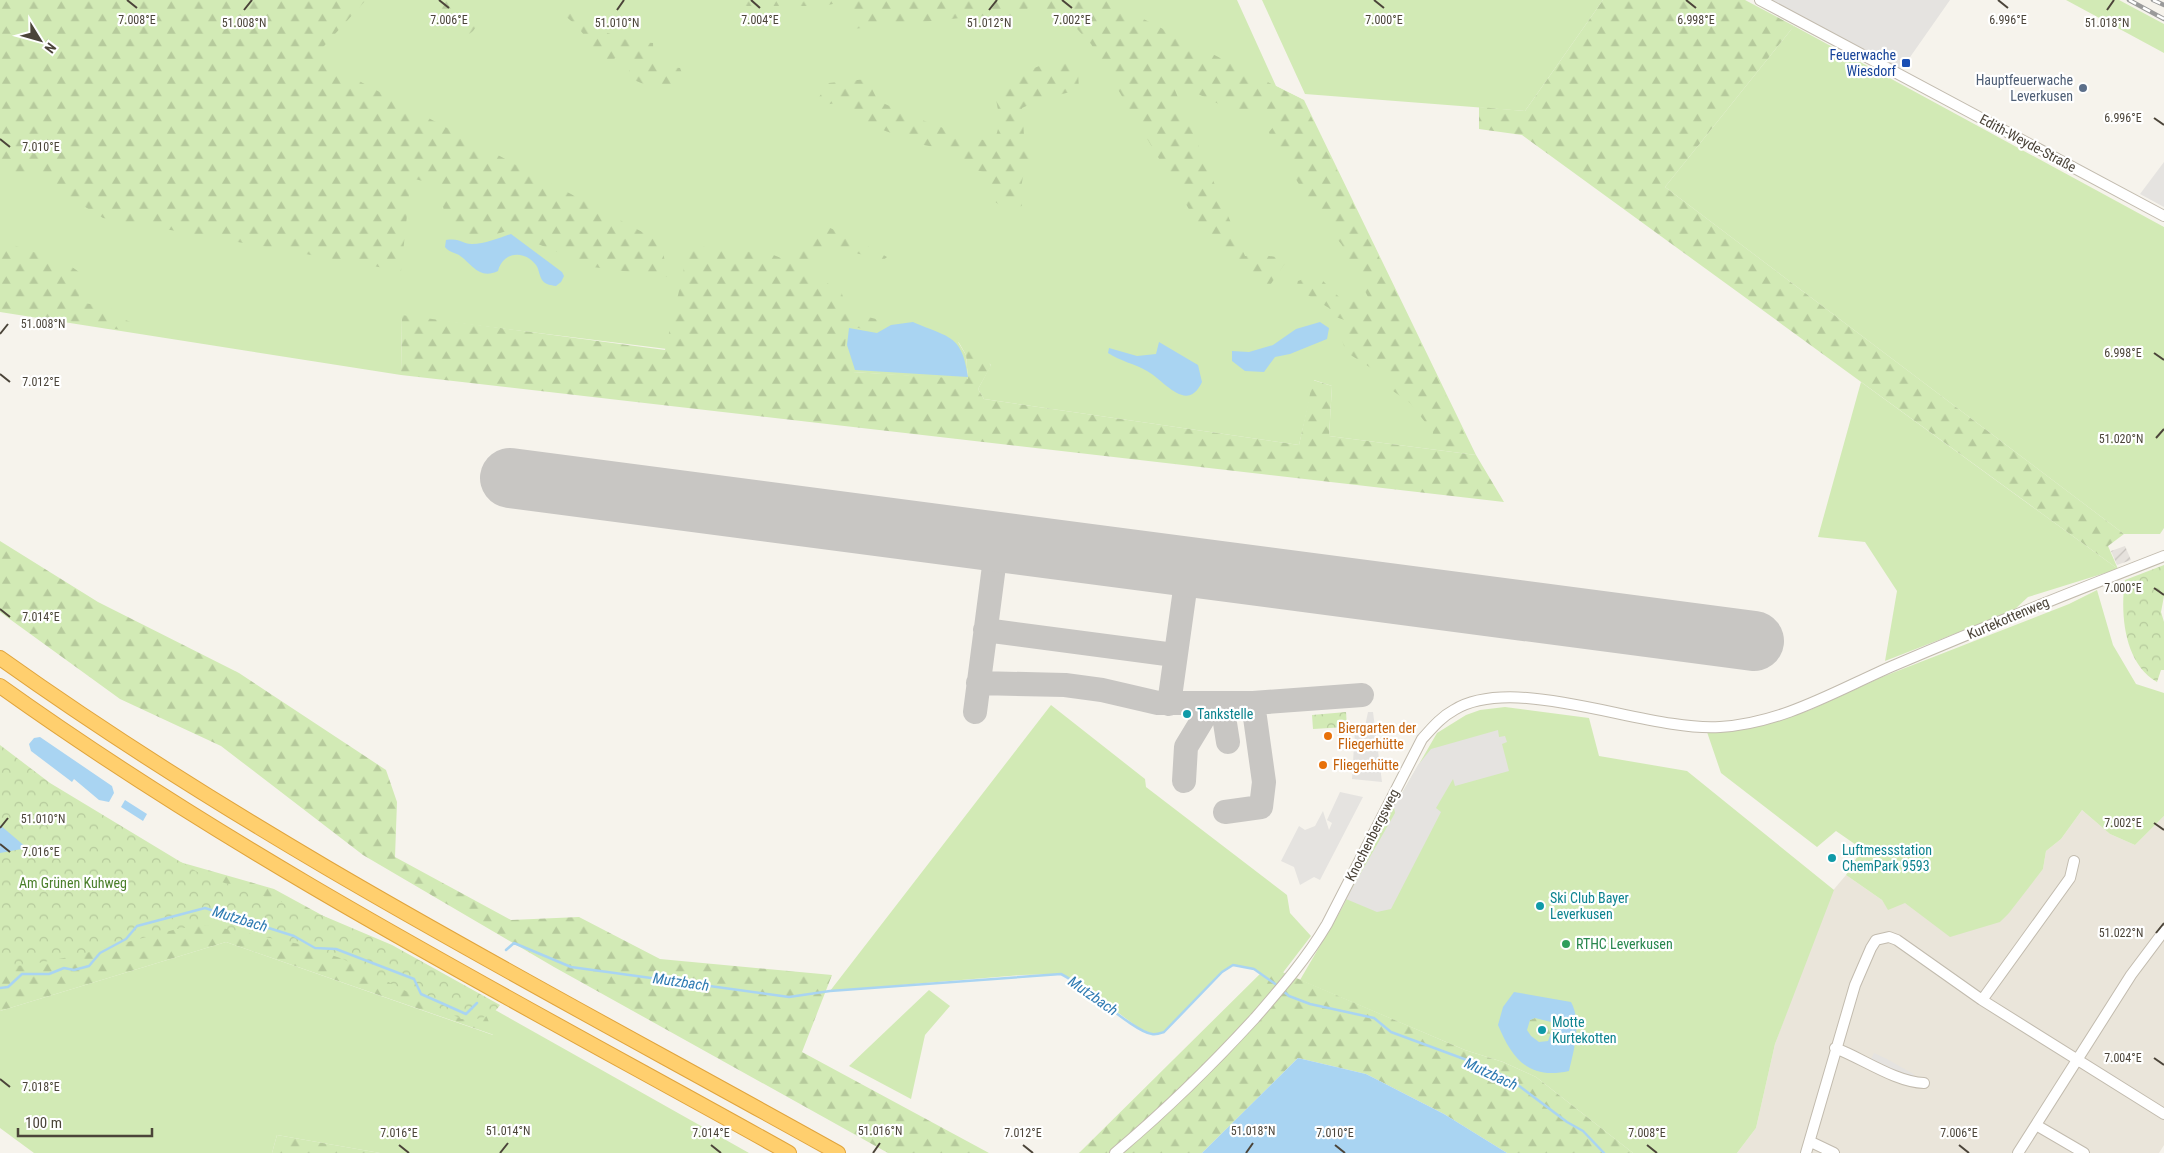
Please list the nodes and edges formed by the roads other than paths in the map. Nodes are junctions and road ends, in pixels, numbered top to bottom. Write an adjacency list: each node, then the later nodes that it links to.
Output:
1 (1760, 0): 2 (street, Edith-Weyde-Straße)
2 (2164, 216)
3 (2164, 556): 5 (street, Kurtekottenweg)
4 (0, 658): 17 (highway)
5 (1853, 684): 18 (street, Knochenbergsweg)
6 (0, 686): 16 (highway)
7 (2074, 861): 9 (street)
8 (2164, 931): 11 (street)
9 (1982, 1000): 10 (street); 11 (street)
10 (1835, 1048): 12 (street); 15 (street)
11 (2078, 1060): 13 (street); 14 (street)
12 (1924, 1083)
13 (2164, 1114)
14 (2036, 1125): 21 (street); 22 (street)
15 (1811, 1142): 19 (street); 20 (street)
16 (789, 1153)
17 (838, 1153)
18 (1115, 1153)
19 (1806, 1153)
20 (1834, 1153)
21 (2018, 1153)
22 (2084, 1153)

